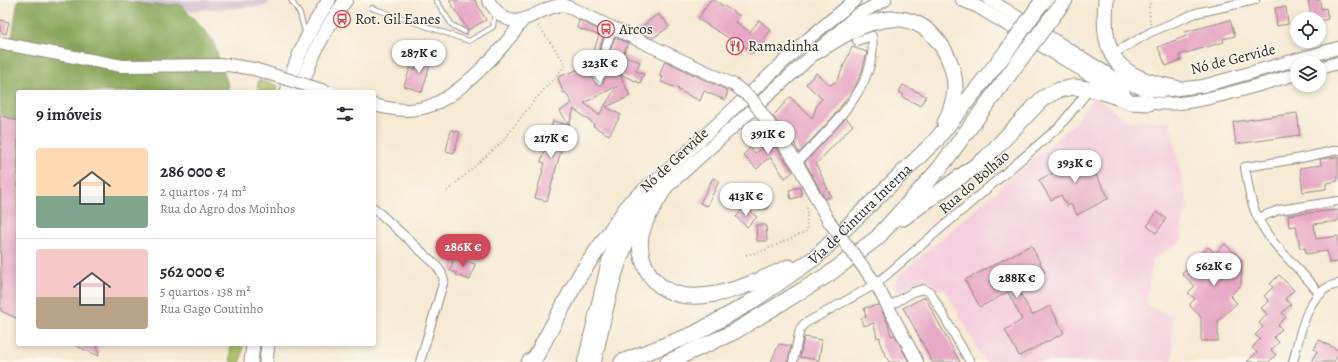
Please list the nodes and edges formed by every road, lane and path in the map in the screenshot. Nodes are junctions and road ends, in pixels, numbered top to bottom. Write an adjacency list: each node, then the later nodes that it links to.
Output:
1 (291, 0): 22 (lane)
2 (329, 0): 22 (main road)
3 (346, 0): 34 (main road)
4 (436, 0): 20 (lane)
5 (488, 0): 17 (main road)
6 (856, 0): 42 (main road, Nó de Gervide)
7 (885, 0): 26 (main road, Nó de Gervide)
8 (962, 0): 37 (main road, Nó de Gervide)
9 (990, 0): 32 (main road, Nó de Gervide)
10 (1065, 0): 48 (highway, Via de Cintura Interna, bridge)
11 (1106, 0): 32 (highway)
12 (1151, 0): 21 (path)
13 (1255, 0): 21 (street)
14 (1042, 1): 39 (highway, Via de Cintura Interna, bridge)
15 (564, 3): 18 (main road); 19 (main road)
16 (372, 8): 17 (lane)
17 (495, 12): 18 (main road)
18 (528, 19): 38 (main road); 43 (path)
19 (613, 27): 31 (street); 41 (main road, bridge)
20 (465, 32)
21 (1151, 32): 27 (street)
22 (306, 40): 33 (main road)
23 (857, 41): 41 (street)
24 (1, 47): 35 (main road, bridge)
25 (1338, 48): 32 (main road, Nó de Gervide)
26 (816, 52): 39 (highway); 42 (main road, Nó de Gervide)
27 (1116, 52)
28 (1338, 63): 29 (main road)
29 (1326, 66)
30 (1290, 76): 37 (main road, Nó de Gervide)
31 (599, 80)
32 (1176, 88)
33 (288, 90)
34 (301, 90)
35 (322, 90)
36 (1085, 95): 51 (street, Rua do Bolhão)
37 (1149, 103): 48 (highway)
38 (376, 106)
39 (936, 140): 50 (highway, Via de Cintura Interna)
40 (1338, 150): 47 (street)
41 (797, 163): 44 (main road)
42 (659, 186): 50 (highway); 61 (highway); 62 (main road, Nó de Gervide); 63 (main road, Nó de Gervide)
43 (447, 191)
44 (813, 193): 49 (path); 51 (main road, bridge)
45 (1338, 201): 47 (street)
46 (376, 210): 60 (street)
47 (1258, 218): 53 (street)
48 (877, 238): 55 (highway, Via de Cintura Interna)
49 (746, 255)
50 (816, 257): 64 (highway, Via de Cintura Interna)
51 (876, 284): 54 (main road); 67 (street, Rua do Bolhão)
52 (1338, 284): 53 (street)
53 (1320, 295): 70 (street)
54 (888, 307): 68 (main road); 69 (street)
55 (734, 332): 65 (highway, Via de Cintura Interna); 66 (highway)
56 (253, 346): 58 (main road)
57 (268, 346): 59 (main road)
58 (251, 362)
59 (266, 362)
60 (420, 362)
61 (529, 362)
62 (584, 362)
63 (595, 362)
64 (622, 362)
65 (668, 362)
66 (696, 362)
67 (793, 362)
68 (917, 362)
69 (970, 362)
70 (1293, 362)

